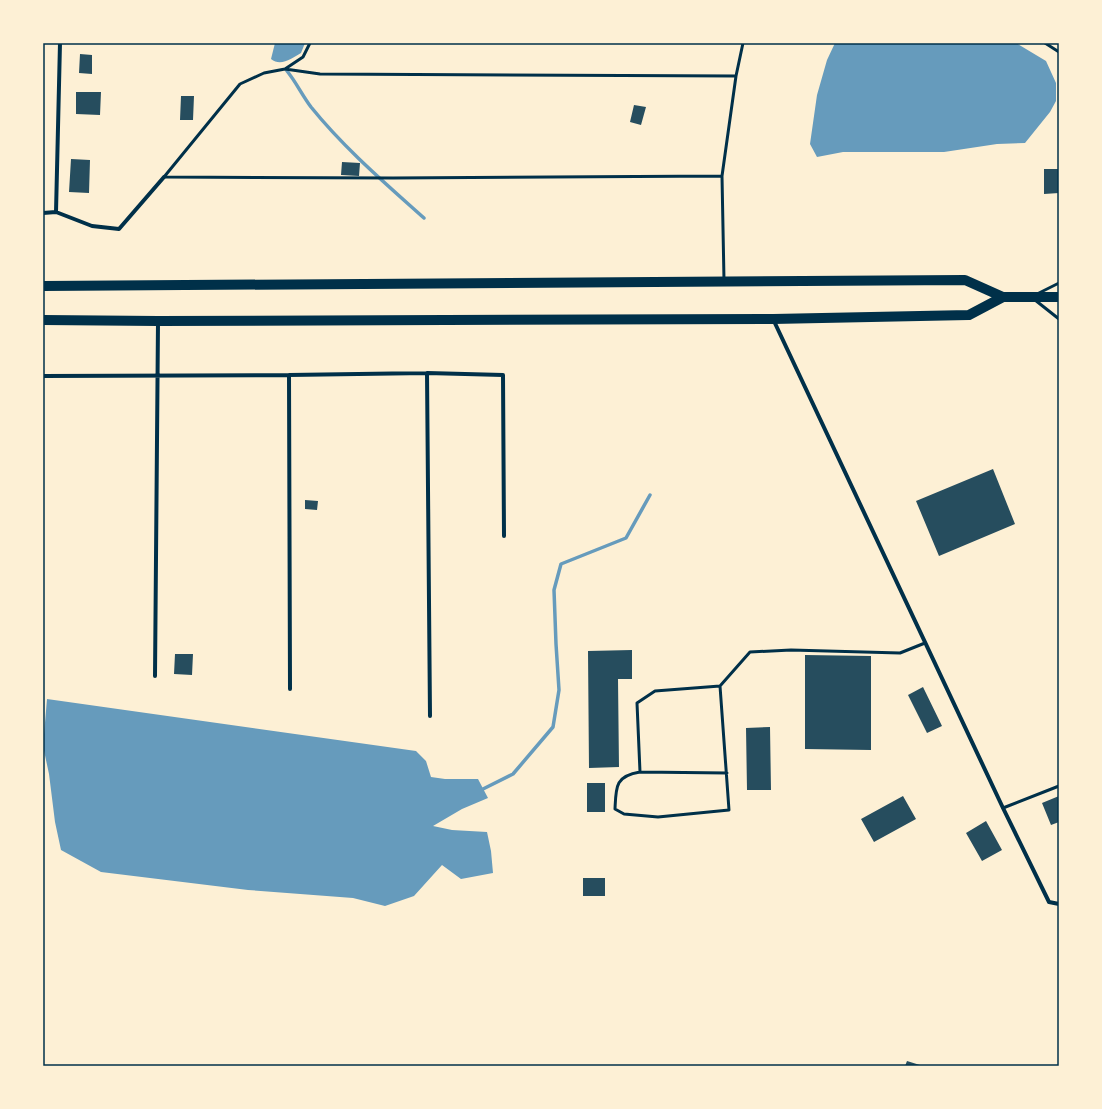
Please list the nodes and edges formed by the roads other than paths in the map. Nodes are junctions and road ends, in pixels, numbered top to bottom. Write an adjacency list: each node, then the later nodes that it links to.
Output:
1 (60, 43): 10 (street)
2 (310, 43): 6 (lane)
3 (743, 43): 7 (lane)
4 (1045, 43): 5 (lane)
5 (1059, 52)
6 (285, 69): 7 (lane); 9 (lane)
7 (736, 76): 8 (lane)
8 (722, 176): 9 (lane); 12 (lane)
9 (164, 177): 10 (street)
10 (56, 212): 11 (street)
11 (43, 213)
12 (724, 282): 14 (highway); 15 (highway)
13 (1059, 283): 16 (lane)
14 (43, 286)
15 (1003, 297): 16 (highway); 18 (highway)
16 (1032, 297): 17 (highway); 19 (lane)
17 (1059, 297)
18 (773, 319): 21 (highway); 27 (street)
19 (1059, 319)
20 (43, 320): 21 (highway)
21 (158, 321): 23 (street)
22 (427, 373): 24 (street); 26 (street); 31 (street)
23 (157, 375): 24 (street); 25 (street); 28 (street)
24 (289, 375): 30 (street)
25 (43, 376)
26 (504, 536)
27 (925, 643): 29 (lane); 35 (street)
28 (155, 676)
29 (720, 686): 32 (lane); 33 (lane)
30 (290, 689)
31 (430, 716)
32 (640, 772): 33 (lane); 33 (lane)
33 (727, 773)
34 (1059, 786): 35 (lane)
35 (1003, 808): 36 (street)
36 (1059, 904)

